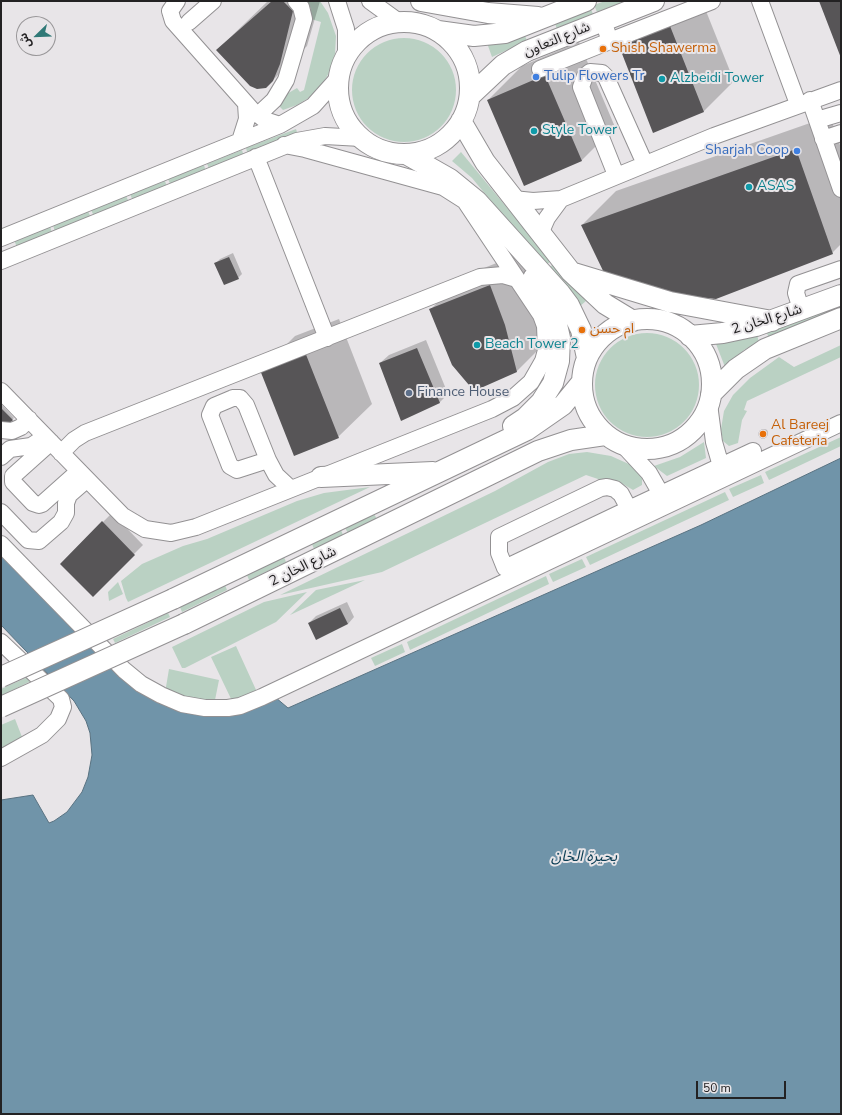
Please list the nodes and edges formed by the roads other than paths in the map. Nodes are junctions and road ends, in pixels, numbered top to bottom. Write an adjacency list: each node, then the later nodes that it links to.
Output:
1 (177, 1): 23 (street)
2 (213, 1): 13 (street)
3 (296, 1): 25 (street)
4 (338, 1): 17 (street)
5 (370, 1): 14 (street)
6 (421, 1): 11 (main road)
7 (586, 1): 11 (main road, شارع التعاون)
8 (654, 1): 12 (main road, شارع التعاون)
9 (712, 1): 16 (street)
10 (760, 1): 22 (street)
11 (546, 17): 15 (main road, شارع التعاون)
12 (602, 21): 16 (street); 21 (main road, شارع التعاون)
13 (189, 22)
14 (400, 22): 15 (main road); 17 (main road)
15 (438, 31): 21 (main road)
16 (610, 40): 18 (street)
17 (346, 57): 19 (main road)
18 (540, 69)
19 (339, 77): 28 (street); 30 (main road)
20 (841, 90): 22 (street)
21 (470, 96): 27 (main road)
22 (804, 102): 26 (street); 36 (street)
23 (246, 104): 25 (street); 32 (street)
24 (841, 113): 26 (street)
25 (258, 115): 28 (street)
26 (817, 120): 31 (street)
27 (461, 121): 34 (main road); 40 (main road)
28 (280, 125): 32 (street)
29 (841, 133): 31 (street)
30 (361, 138): 33 (street); 34 (main road)
31 (823, 139): 37 (street)
32 (240, 141): 43 (street)
33 (284, 145): 35 (street); 44 (street)
34 (406, 154): 44 (main road)
35 (256, 157): 45 (street); 56 (street)
36 (645, 164): 38 (street); 38 (street)
37 (838, 169): 39 (street)
38 (616, 175): 41 (street)
39 (841, 189)
40 (513, 199): 41 (street); 42 (main road)
41 (561, 199): 42 (street)
42 (540, 234): 47 (main road)
43 (1, 238)
44 (503, 242): 48 (street); 49 (street); 57 (main road); 58 (main road)
45 (1, 261)
46 (841, 269): 51 (street)
47 (570, 272): 53 (main road); 54 (main road)
48 (480, 277): 49 (street); 56 (street)
49 (517, 279): 62 (street)
50 (841, 295): 51 (main road, شارع الخان 2)
51 (801, 310): 54 (main road, شارع الخان 2)
52 (841, 318): 61 (main road, شارع الخان 2)
53 (632, 320): 55 (main road); 57 (main road)
54 (772, 321): 55 (main road, شارع الخان 2)
55 (690, 336): 61 (main road)
56 (327, 338): 67 (street)
57 (587, 358): 59 (main road)
58 (552, 383): 62 (street); 71 (main road)
59 (582, 383): 66 (main road); 71 (main road, شارع الخان 2)
60 (1, 391): 63 (street)
61 (710, 399): 68 (main road); 73 (street)
62 (492, 409): 76 (street)
63 (29, 420): 65 (street); 67 (street)
64 (841, 423): 81 (street)
65 (1, 430)
66 (605, 435): 68 (main road); 84 (main road, شارع الخان 2, bridge)
67 (53, 444): 70 (street); 75 (street); 75 (street)
68 (624, 446): 78 (street)
69 (753, 451): 73 (street)
70 (1, 457)
71 (468, 459): 74 (main road, شارع الخان 2)
72 (268, 460): 72 (street); 77 (street)
73 (721, 466): 78 (street)
74 (443, 471): 76 (main road); 83 (main road, شارع الخان 2, bridge)
75 (83, 476): 77 (street); 80 (street)
76 (321, 477): 77 (street)
77 (291, 489)
78 (661, 494): 79 (street)
79 (630, 510): 79 (street)
80 (1, 512)
81 (1, 544)
82 (1, 642): 85 (street)
83 (1, 677)
84 (1, 707)
85 (1, 758)

